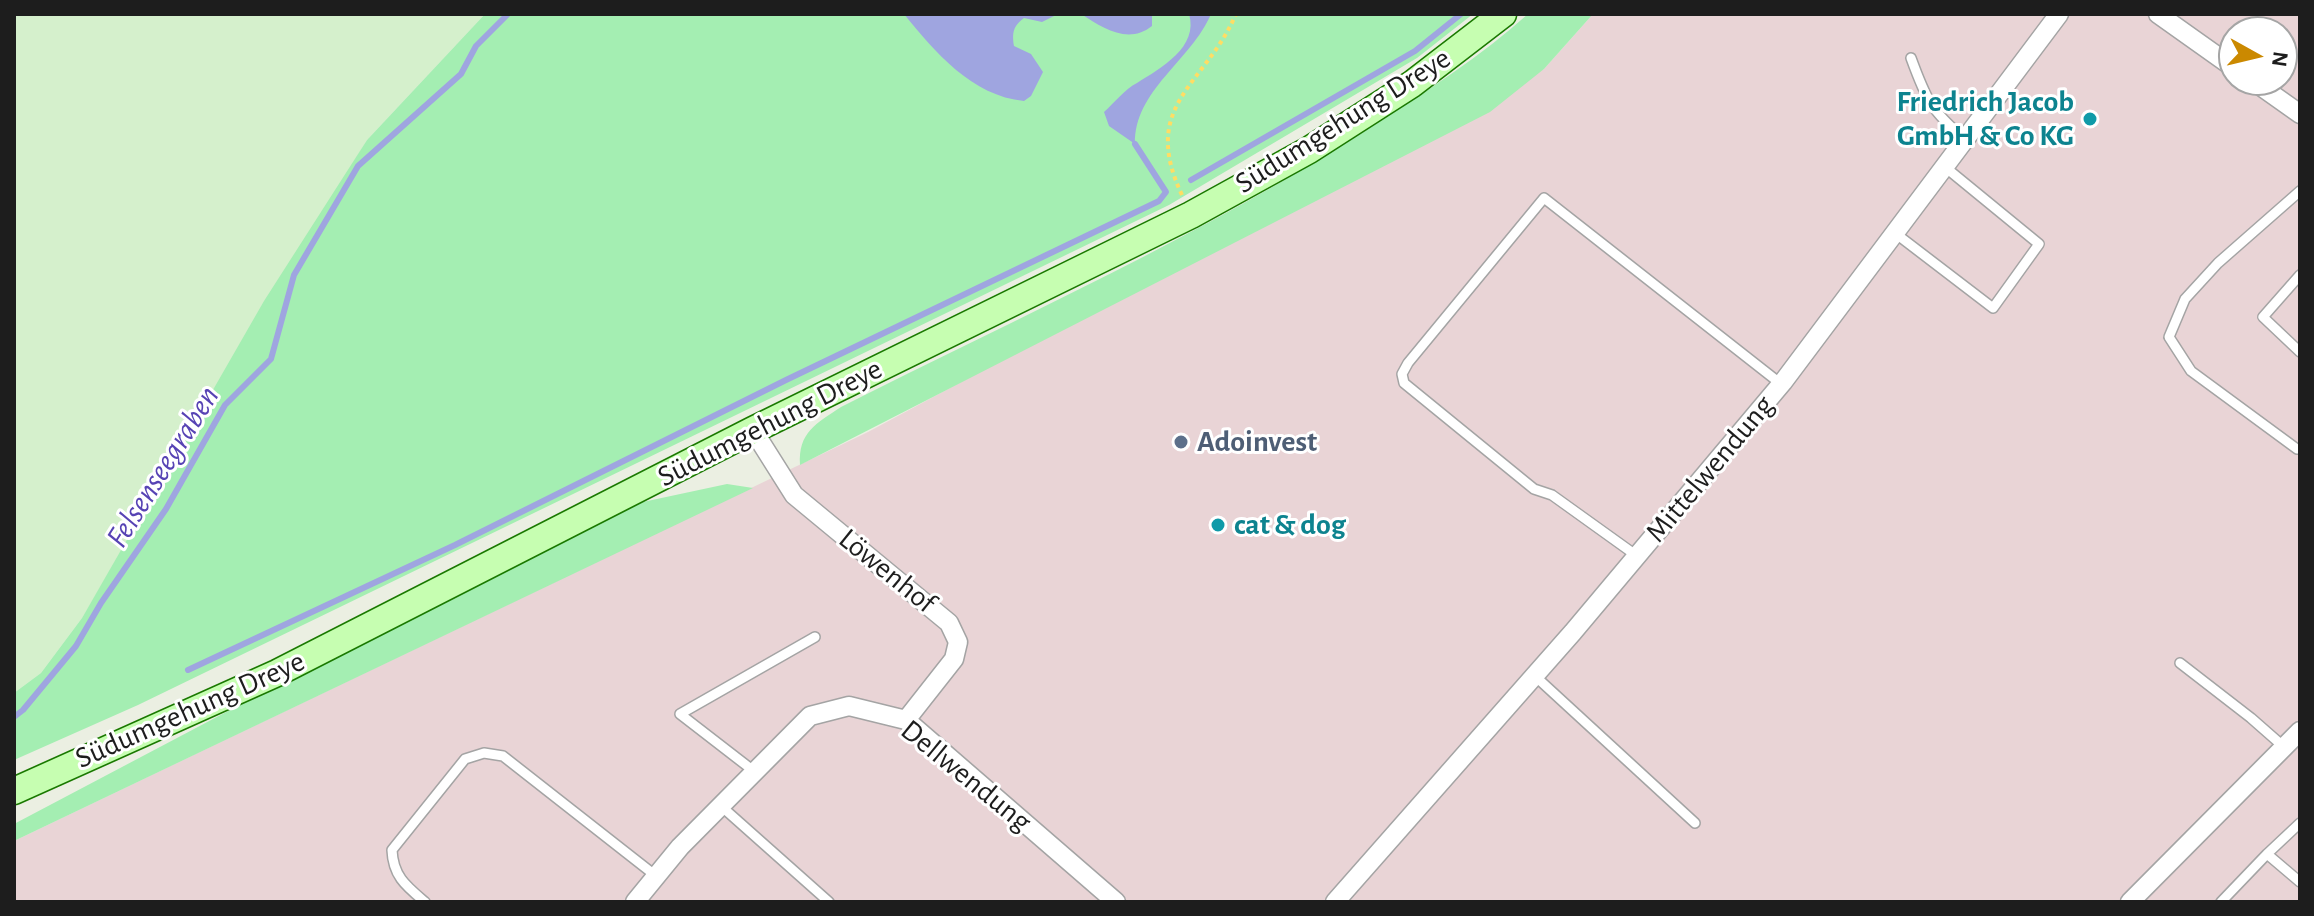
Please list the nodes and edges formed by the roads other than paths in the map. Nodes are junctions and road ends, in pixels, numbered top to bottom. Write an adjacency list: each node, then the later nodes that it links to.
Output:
1 (1503, 14): 15 (main road, Südumgehung Dreye)
2 (2059, 14): 8 (street, Mittelwendung)
3 (2158, 14): 4 (street)
4 (2218, 57)
5 (1911, 58): 8 (lane)
6 (2275, 96): 7 (street)
7 (2300, 114)
8 (1965, 139): 9 (street, Mittelwendung)
9 (1945, 167): 11 (street, Mittelwendung); 11 (lane)
10 (2300, 191): 16 (lane)
11 (1895, 233): 14 (street, Mittelwendung)
12 (2300, 275): 13 (lane)
13 (2300, 352)
14 (1781, 384): 17 (street, Mittelwendung); 17 (lane)
15 (753, 430): 21 (street, Löwenhof); 25 (main road, Südumgehung Dreye)
16 (2297, 449)
17 (1637, 556): 20 (street, Mittelwendung)
18 (815, 637): 24 (lane)
19 (2180, 663): 23 (lane)
20 (1535, 676): 27 (lane); 36 (street, Mittelwendung)
21 (906, 720): 24 (street, Dellwendung); 35 (street, Dellwendung)
22 (2300, 731): 23 (street)
23 (2284, 747): 37 (street)
24 (755, 772): 26 (street, Dellwendung)
25 (14, 791)
26 (721, 806): 30 (street, Dellwendung); 34 (lane)
27 (1695, 823)
28 (2300, 823): 29 (lane)
29 (2267, 854): 31 (lane); 38 (lane)
30 (656, 876): 32 (lane); 33 (street, Dellwendung)
31 (2300, 882)
32 (425, 902)
33 (635, 902)
34 (829, 902)
35 (1116, 902)
36 (1335, 902)
37 (2130, 902)
38 (2221, 902)

